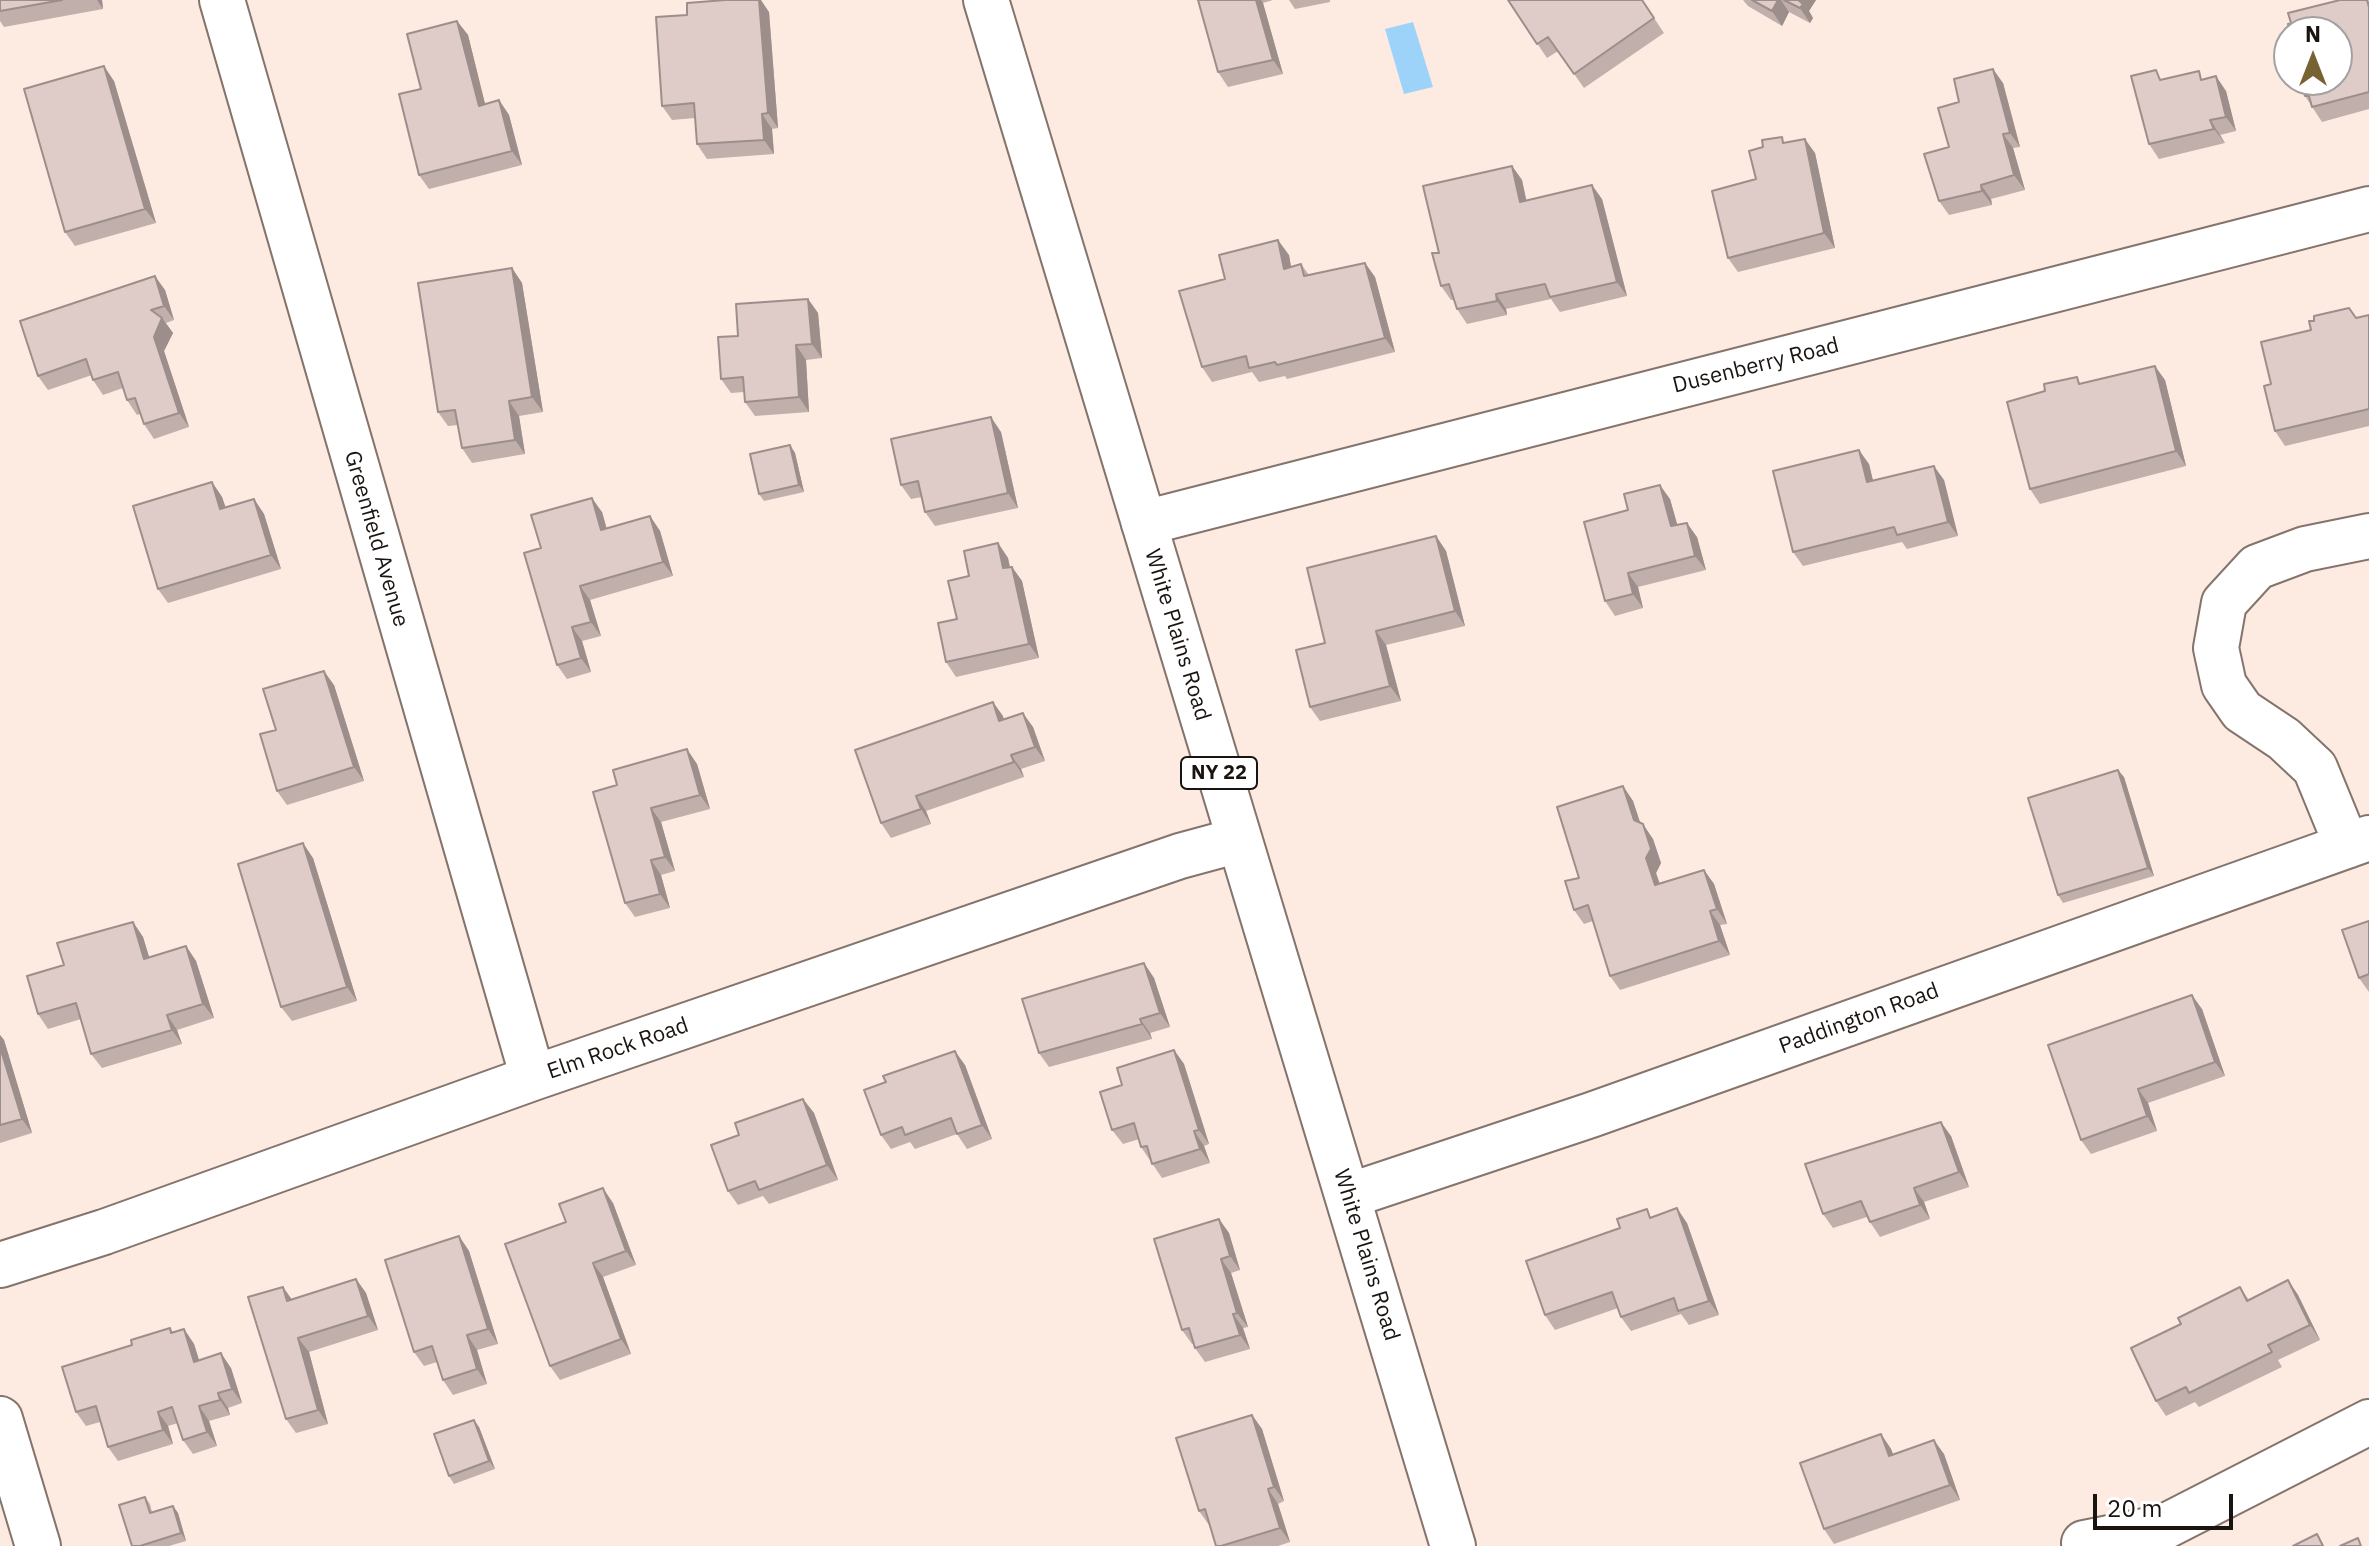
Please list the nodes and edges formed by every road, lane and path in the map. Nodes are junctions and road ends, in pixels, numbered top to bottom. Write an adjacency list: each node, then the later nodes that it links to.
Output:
1 (222, 0): 8 (street, Greenfield Avenue)
2 (986, 0): 4 (street, White Plains Road / NY 22)
3 (2369, 209): 4 (street, Dusenberry Road)
4 (1144, 523): 6 (street, White Plains Road / NY 22)
5 (2369, 536): 7 (street)
6 (1239, 840): 8 (street, Elm Rock Road); 9 (street, White Plains Road / NY 22)
7 (2358, 842): 9 (street, Paddington Road)
8 (533, 1078): 10 (street, Elm Rock Road)
9 (1348, 1196): 15 (street, White Plains Road / NY 22)
10 (0, 1265)
11 (0, 1419): 14 (street)
12 (2369, 1422): 13 (street)
13 (2084, 1543)
14 (38, 1546)
15 (1453, 1546)

